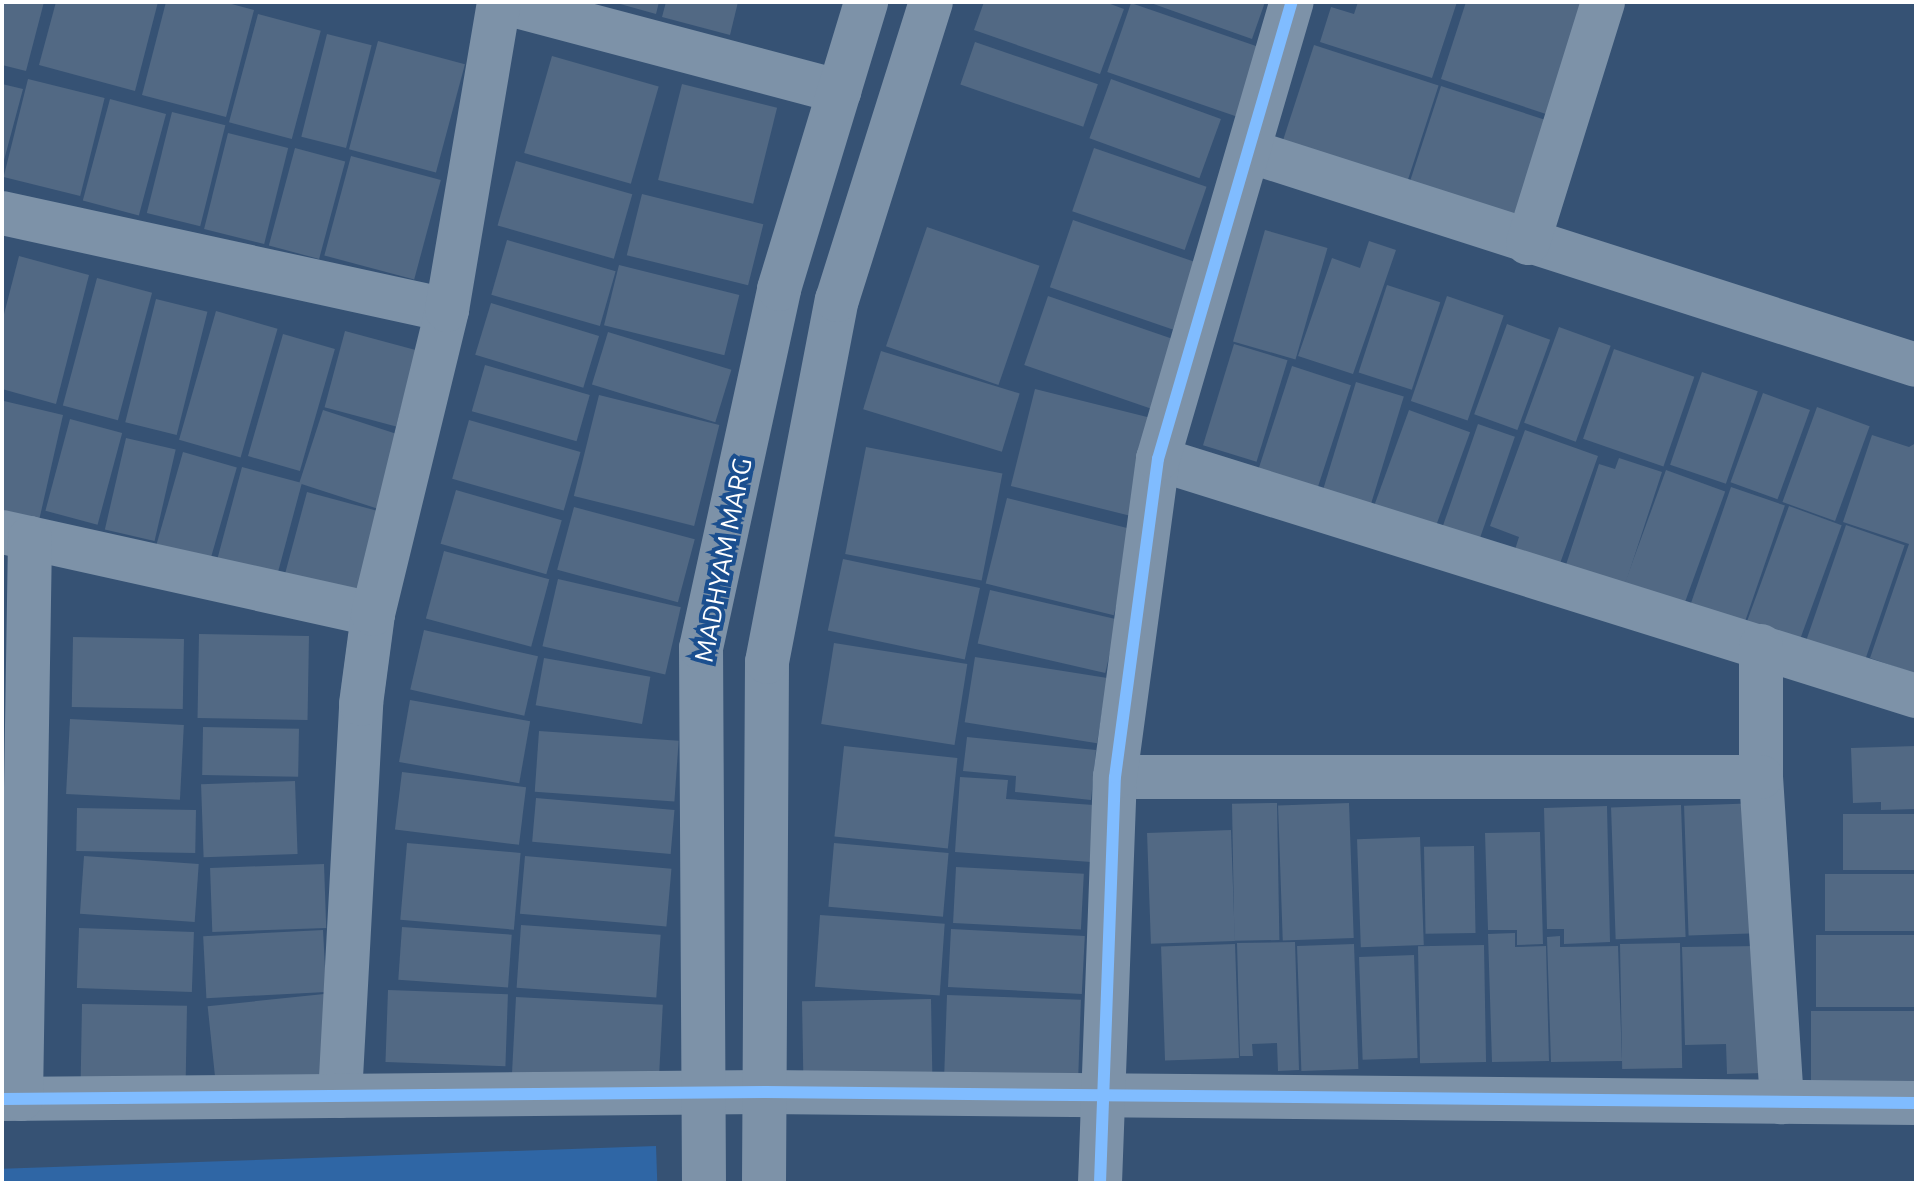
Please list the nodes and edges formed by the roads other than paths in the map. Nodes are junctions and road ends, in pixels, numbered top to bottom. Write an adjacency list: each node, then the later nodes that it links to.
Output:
1 (500, 2): 6 (street); 10 (street)
2 (866, 2): 6 (street, MADHYAM MARG)
3 (931, 2): 20 (street)
4 (1292, 2): 7 (street)
5 (1603, 2): 9 (street)
6 (839, 91): 19 (street, MADHYAM MARG)
7 (1249, 151): 9 (street); 12 (street)
8 (2, 213): 10 (street)
9 (1528, 243): 11 (street)
10 (447, 310): 14 (street)
11 (1916, 365)
12 (1158, 459): 15 (street); 17 (street)
13 (16, 535): 14 (street); 23 (street)
14 (373, 614): 21 (street)
15 (1761, 646): 16 (street); 18 (street)
16 (1916, 696)
17 (1115, 777): 18 (street); 22 (street)
18 (1761, 777): 24 (street)
19 (703, 1092): 20 (street); 21 (street); 26 (street, MADHYAM MARG)
20 (765, 1092): 22 (street); 27 (street)
21 (340, 1096): 23 (street)
22 (1101, 1098): 24 (street); 28 (street)
23 (12, 1099)
24 (1782, 1102): 25 (street)
25 (1916, 1103)
26 (704, 1183)
27 (764, 1183)
28 (1100, 1183)

